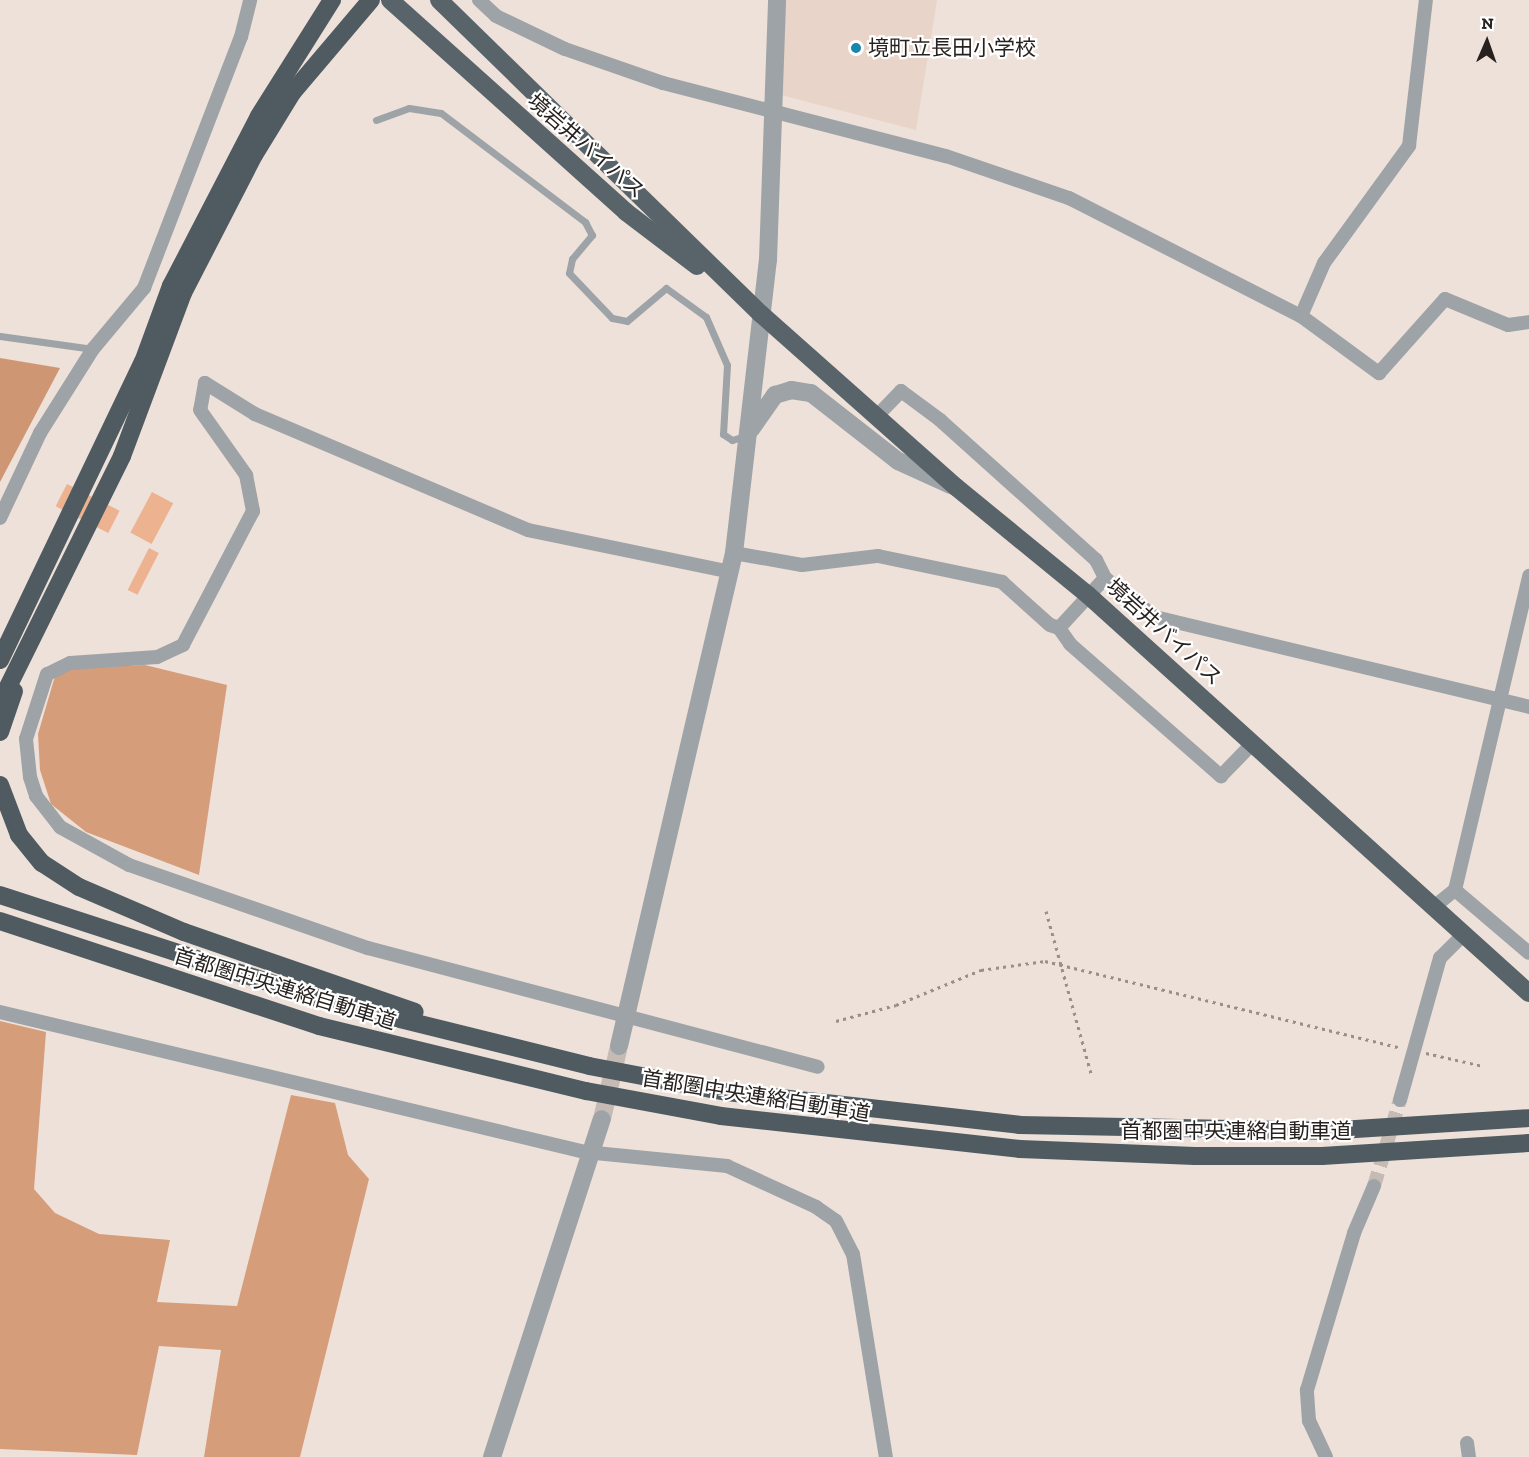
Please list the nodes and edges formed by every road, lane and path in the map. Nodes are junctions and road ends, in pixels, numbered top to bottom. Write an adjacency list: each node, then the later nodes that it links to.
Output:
1 (250, 0): 17 (street)
2 (332, 0): 10 (highway)
3 (360, 0): 10 (highway)
4 (371, 0): 28 (highway)
5 (390, 0): 13 (highway, 境岩井バイパス)
6 (439, 0): 13 (highway, 境岩井バイパス)
7 (479, 0): 11 (street)
8 (777, 0): 11 (street)
9 (1426, 0): 14 (street)
10 (283, 80): 29 (highway)
11 (775, 115): 13 (street); 14 (street)
12 (376, 120): 19 (lane)
13 (761, 314): 18 (highway, 境岩井バイパス); 19 (street)
14 (1301, 316): 15 (street)
15 (1529, 322)
16 (0, 336): 17 (lane)
17 (93, 349): 21 (street)
18 (876, 417): 20 (highway, 境岩井バイパス); 25 (street)
19 (747, 435): 20 (street); 22 (street)
20 (956, 487): 26 (highway, 境岩井バイパス)
21 (0, 518)
22 (734, 553): 23 (street); 27 (street)
23 (730, 572): 48 (street); 48 (street)
24 (1529, 576): 30 (street)
25 (1105, 578): 26 (street); 30 (street)
26 (1088, 595): 27 (street); 34 (highway, 境岩井バイパス)
27 (1059, 627): 34 (street)
28 (29, 646): 31 (highway); 33 (highway)
29 (1, 655)
30 (1500, 700): 32 (street); 36 (street)
31 (0, 703)
32 (1529, 707)
33 (0, 732)
34 (1254, 742): 38 (highway, 境岩井バイパス)
35 (0, 785): 52 (highway)
36 (1455, 890): 38 (street); 43 (street)
37 (0, 895): 52 (highway, 首都圏中央連絡自動車道)
38 (1436, 906): 42 (highway, 境岩井バイパス)
39 (1046, 911): 44 (path)
40 (0, 921): 45 (highway, 首都圏中央連絡自動車道)
41 (0, 933): 45 (highway)
42 (1464, 934): 46 (highway, 境岩井バイパス); 51 (street)
43 (1529, 953)
44 (1059, 968): 49 (path); 51 (path); 55 (path)
45 (210, 993): 59 (highway, 首都圏中央連絡自動車道)
46 (1529, 993)
47 (0, 1012): 60 (street)
48 (626, 1016): 50 (street); 54 (street)
49 (836, 1021)
50 (619, 1046)
51 (1416, 1051): 53 (path); 56 (street)
52 (590, 1066): 57 (highway, 首都圏中央連絡自動車道)
53 (1483, 1066)
54 (817, 1067)
55 (1092, 1077)
56 (1400, 1100)
57 (1529, 1118)
58 (602, 1119): 60 (street)
59 (1529, 1143)
60 (594, 1154): 62 (street); 63 (street)
61 (1374, 1186): 64 (street)
62 (492, 1457)
63 (886, 1457)
64 (1326, 1457)

